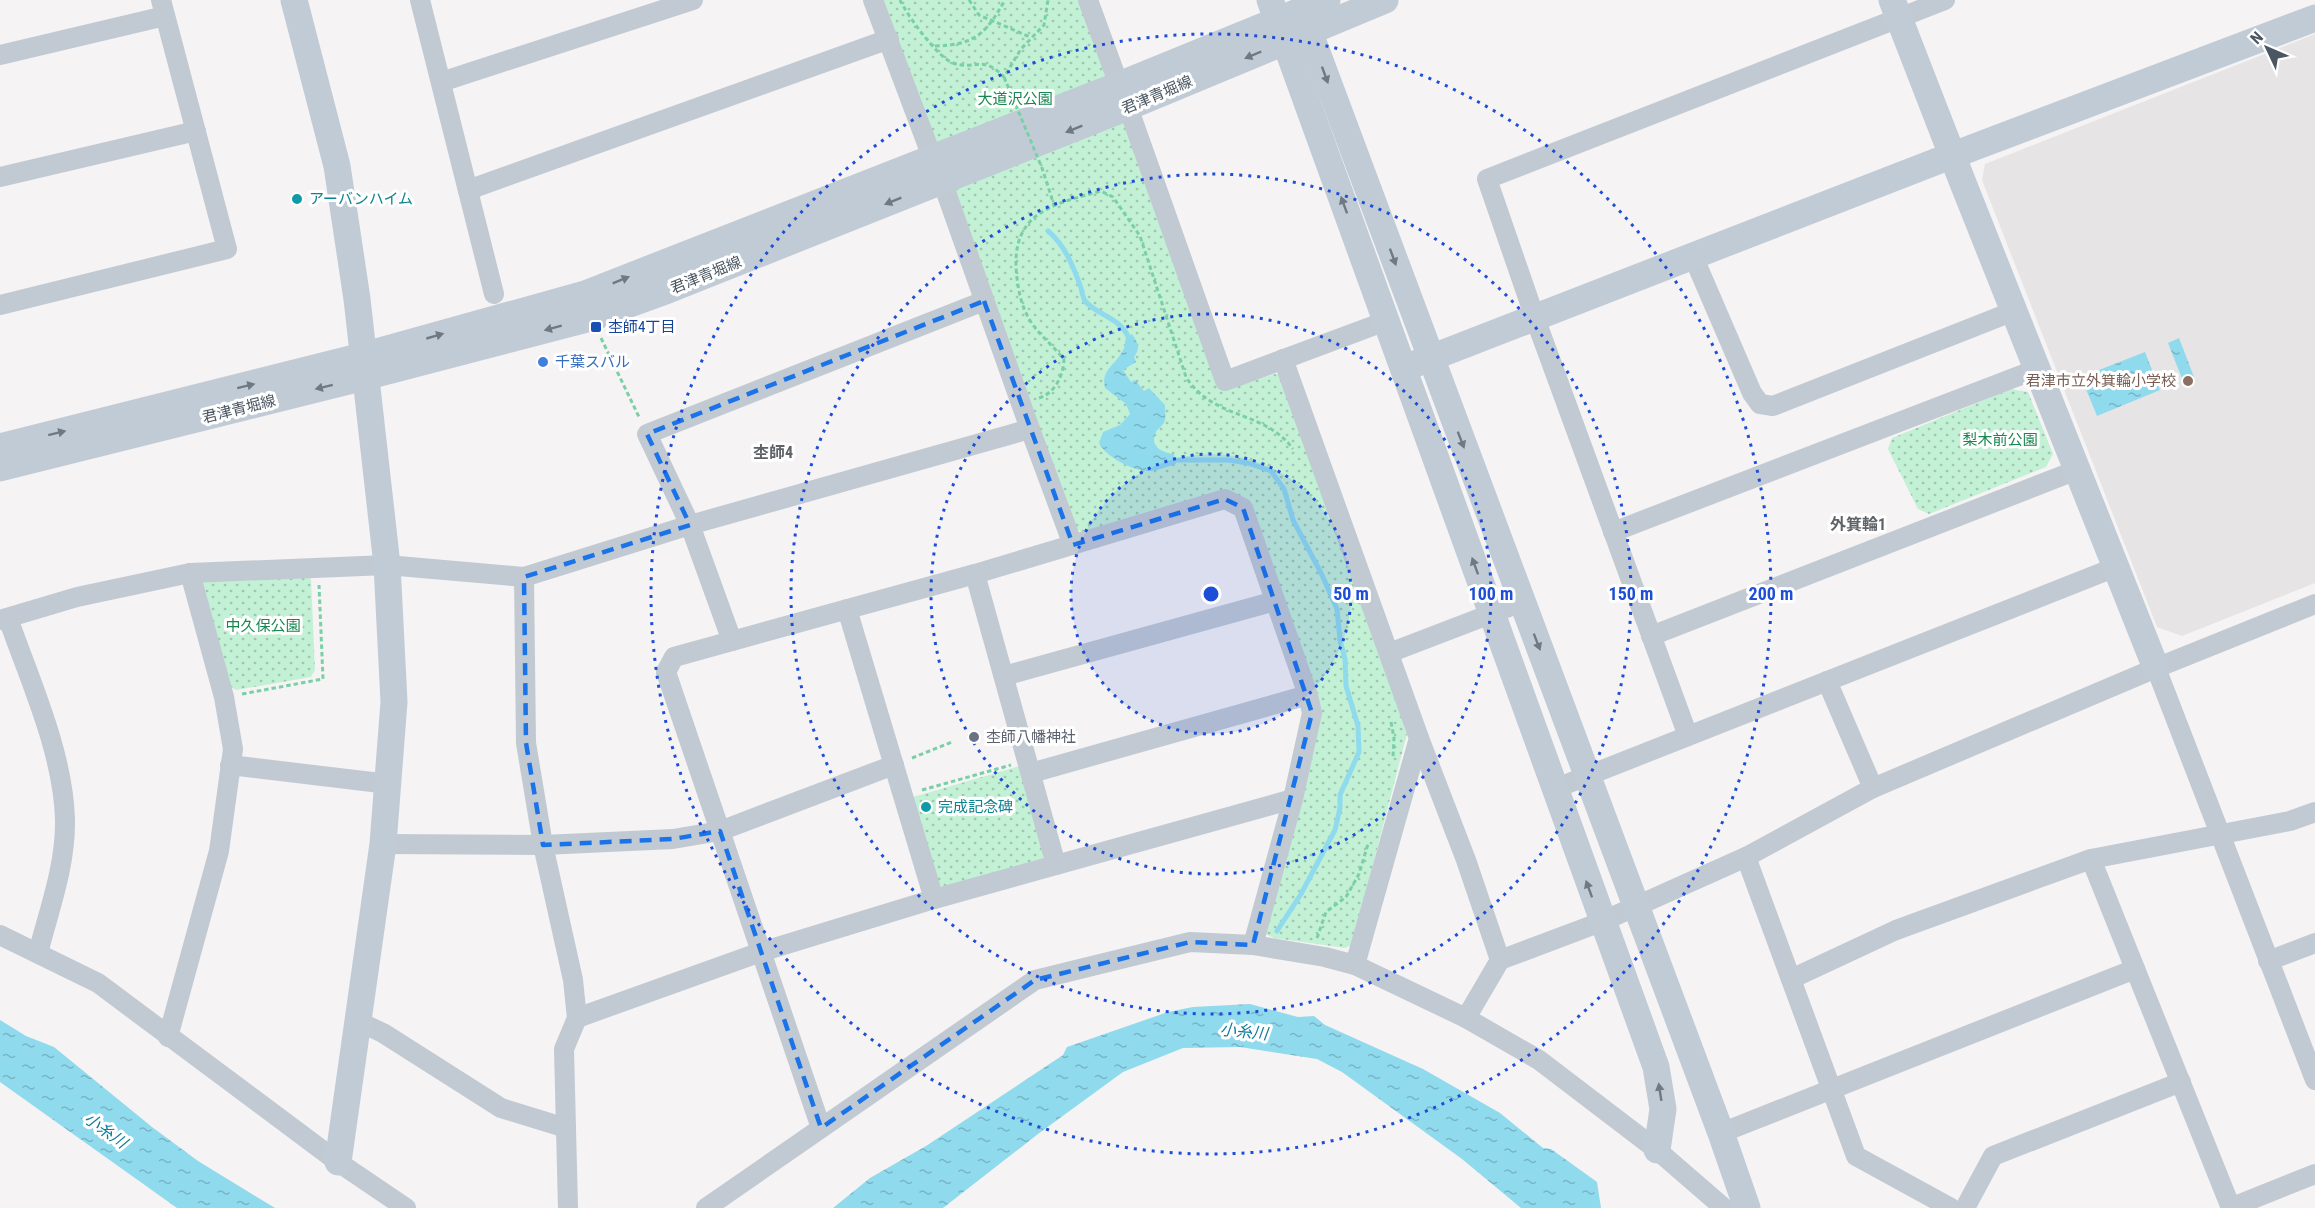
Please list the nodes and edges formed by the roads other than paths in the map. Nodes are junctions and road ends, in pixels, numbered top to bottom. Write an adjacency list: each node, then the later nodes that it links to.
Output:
1 (294, 0): 31 (street)
2 (420, 0): 15 (street)
3 (693, 0): 15 (street)
4 (873, 0): 13 (street)
5 (1088, 0): 16 (street)
6 (1327, 0): 11 (street, 君津青堀線)
7 (1385, 0): 11 (street, 君津青堀線)
8 (1945, 0): 10 (street)
9 (163, 8): 14 (street); 17 (street)
10 (1896, 9): 18 (street); 27 (street)
11 (1290, 17): 16 (street, 君津青堀線); 28 (street, one-way to 11); 29 (street, one-way to 29)
12 (2315, 18): 18 (street)
13 (889, 39): 19 (street); 21 (street)
14 (0, 55)
15 (441, 82): 21 (street)
16 (1124, 96): 19 (street, 君津青堀線); 30 (street)
17 (196, 131): 20 (street); 25 (street)
18 (1952, 156): 22 (street); 26 (street)
19 (937, 169): 24 (street); 31 (street, 君津青堀線)
20 (0, 177)
21 (468, 190): 23 (street)
22 (1694, 256): 26 (street); 27 (street)
23 (494, 294)
24 (984, 301): 34 (street); 38 (street)
25 (0, 305)
26 (2014, 311): 33 (street)
27 (1535, 318): 29 (street); 39 (street)
28 (1386, 321): 30 (street); 32 (street)
29 (1430, 358): 32 (street); 47 (street, one-way to 47)
30 (1283, 359): 54 (street)
31 (363, 367): 35 (street, 君津青堀線, one-way to 31); 36 (street, 君津青堀線, one-way to 36); 41 (street)
32 (1404, 369): 50 (street, one-way to 32)
33 (2037, 369): 37 (street); 39 (street)
34 (1030, 429): 38 (street); 40 (street)
35 (0, 447)
36 (0, 468)
37 (2077, 470): 42 (street); 52 (street)
38 (690, 525): 45 (street); 53 (street)
39 (1613, 532): 52 (street)
40 (1073, 545): 44 (street); 46 (street)
41 (387, 565): 43 (street); 45 (street); 65 (street)
42 (2116, 567): 55 (street); 57 (street)
43 (190, 573): 51 (street); 62 (street)
44 (975, 574): 49 (street); 56 (street)
45 (524, 577): 73 (street)
46 (1275, 601): 56 (street); 58 (street)
47 (1522, 602): 50 (street); 64 (street, one-way to 64)
48 (2315, 604): 55 (street)
49 (847, 609): 53 (street); 61 (street)
50 (1493, 614): 54 (street); 67 (street)
51 (4, 619): 84 (street)
52 (1651, 636): 59 (street)
53 (732, 641): 70 (street)
54 (1389, 653): 60 (street)
55 (2156, 668): 66 (street); 71 (street)
56 (1004, 676): 63 (street)
57 (1827, 681): 59 (street); 66 (street)
58 (1308, 695): 63 (street); 68 (street)
59 (1688, 736): 64 (street)
60 (1419, 738): 85 (street); 87 (street)
61 (901, 763): 70 (street); 77 (street)
62 (231, 765): 65 (street); 93 (street)
63 (1029, 767): 76 (street)
64 (1587, 776): 67 (street); 78 (street)
65 (389, 784): 72 (street)
66 (1872, 788): 74 (street)
67 (1554, 789): 79 (street, one-way to 67)
68 (1293, 799): 76 (street); 82 (street)
69 (2315, 812): 71 (street)
70 (720, 831): 73 (street); 83 (street)
71 (2219, 834): 75 (street); 86 (street)
72 (383, 844): 73 (street); 92 (street)
73 (543, 845): 90 (street)
74 (1746, 857): 78 (street); 89 (street)
75 (2091, 859): 88 (street); 89 (street)
76 (1056, 865): 77 (street)
77 (934, 899): 83 (street)
78 (1636, 906): 79 (street); 100 (street)
79 (1601, 922): 85 (street); 101 (street, one-way to 79)
80 (0, 935): 84 (street)
81 (2315, 943): 86 (street)
82 (1253, 945): 87 (street); 99 (street)
83 (761, 952): 90 (street); 99 (street)
84 (38, 953): 93 (street)
85 (1500, 960): 91 (street)
86 (2268, 961): 94 (street)
87 (1355, 964): 91 (street)
88 (2135, 969): 96 (street); 97 (street)
89 (1791, 979): 97 (street)
90 (577, 1018): 98 (street)
91 (1466, 1018): 101 (street)
92 (357, 1021): 98 (street); 102 (street)
93 (168, 1037): 102 (street)
94 (2311, 1055): 95 (street)
95 (2315, 1080)
96 (2181, 1082): 110 (street); 111 (street)
97 (1831, 1089): 100 (street); 109 (street)
98 (566, 1128): 105 (street)
99 (820, 1128): 106 (street)
100 (1721, 1133): 108 (street)
101 (1657, 1150): 107 (street)
102 (338, 1162): 104 (street)
103 (2315, 1174): 111 (street)
104 (406, 1208)
105 (568, 1208)
106 (706, 1208)
107 (1724, 1208)
108 (1747, 1208)
109 (1951, 1208)
110 (1965, 1208)
111 (2230, 1208)

